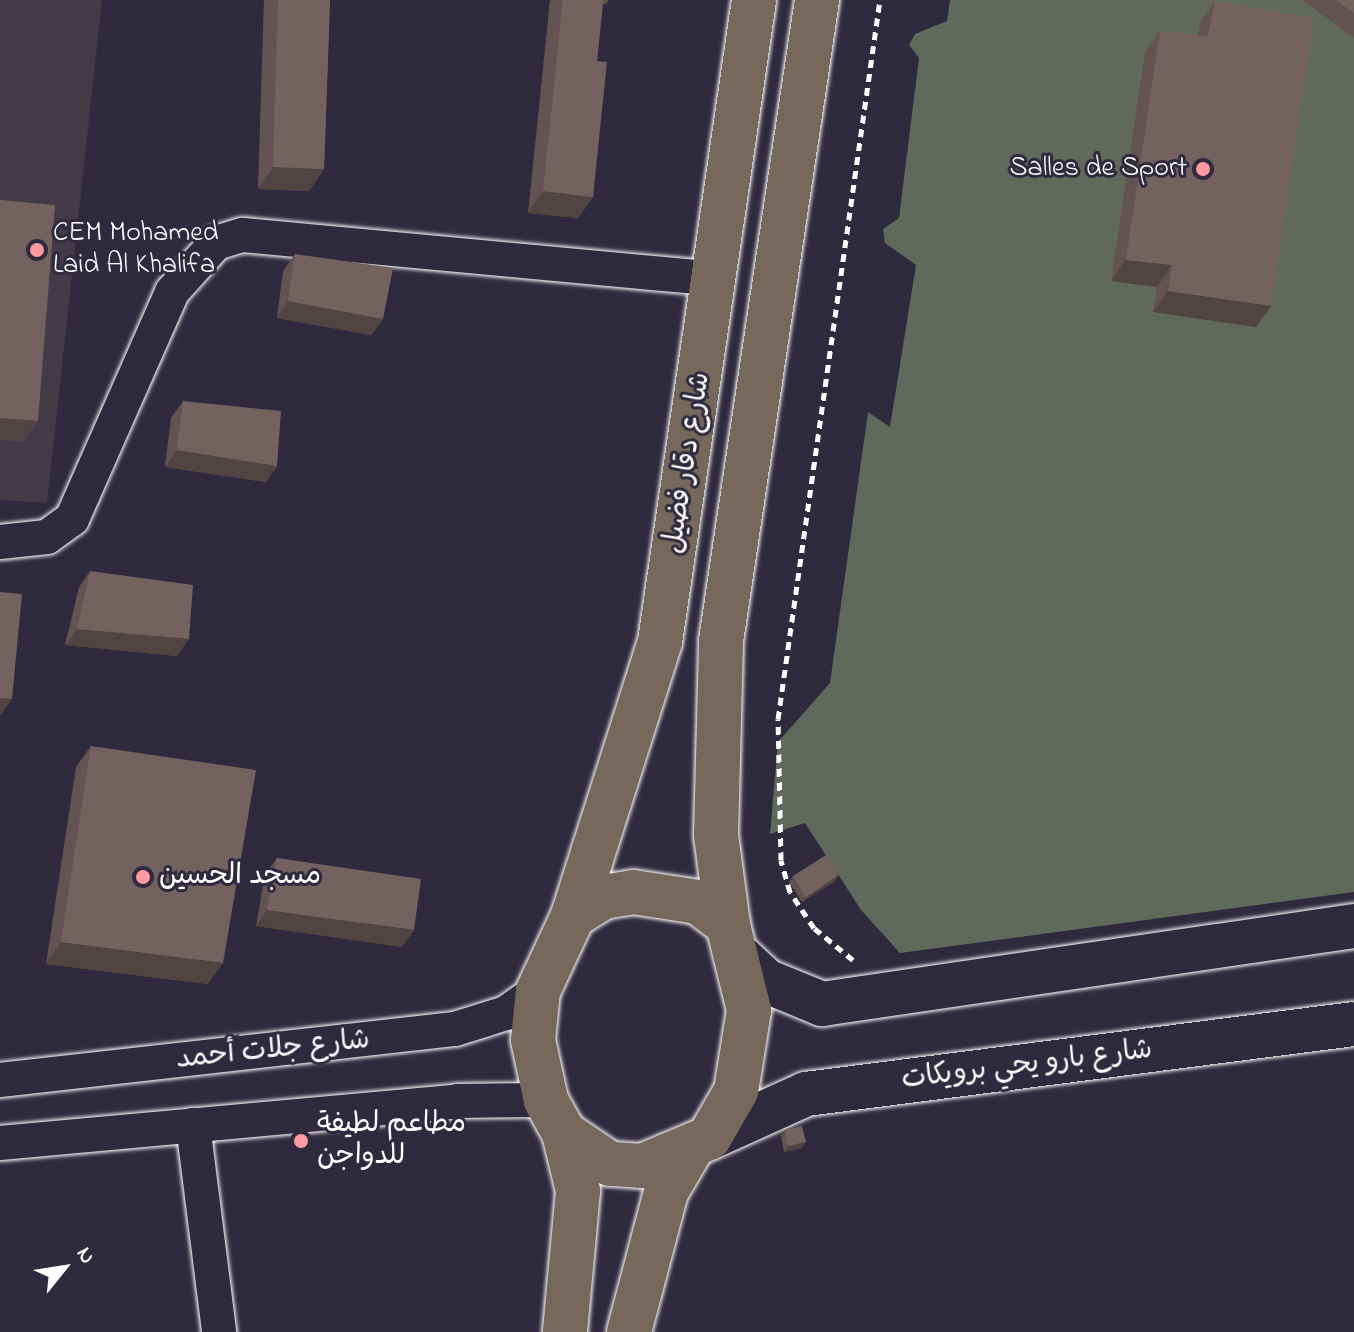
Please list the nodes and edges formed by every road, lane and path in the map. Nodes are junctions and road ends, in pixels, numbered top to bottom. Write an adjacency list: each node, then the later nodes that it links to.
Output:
1 (754, 0): 4 (main road, شارع دقار فضيل)
2 (817, 0): 8 (main road, شارع دقار فضيل)
3 (880, 0): 9 (path)
4 (714, 279): 5 (street); 6 (main road, شارع دقار فضيل)
5 (0, 542)
6 (573, 916): 8 (main road); 10 (main road)
7 (1354, 926): 8 (main road)
8 (733, 940): 16 (main road)
9 (859, 961)
10 (538, 991): 12 (street, شارع جلات أحمد); 13 (main road)
11 (1354, 1024): 16 (main road, شارع بارو يحي برويكات)
12 (0, 1080)
13 (555, 1116): 14 (street); 16 (main road); 18 (main road)
14 (193, 1125): 15 (street); 17 (street)
15 (0, 1143)
16 (700, 1143): 19 (main road)
17 (219, 1332)
18 (565, 1332)
19 (629, 1332)

